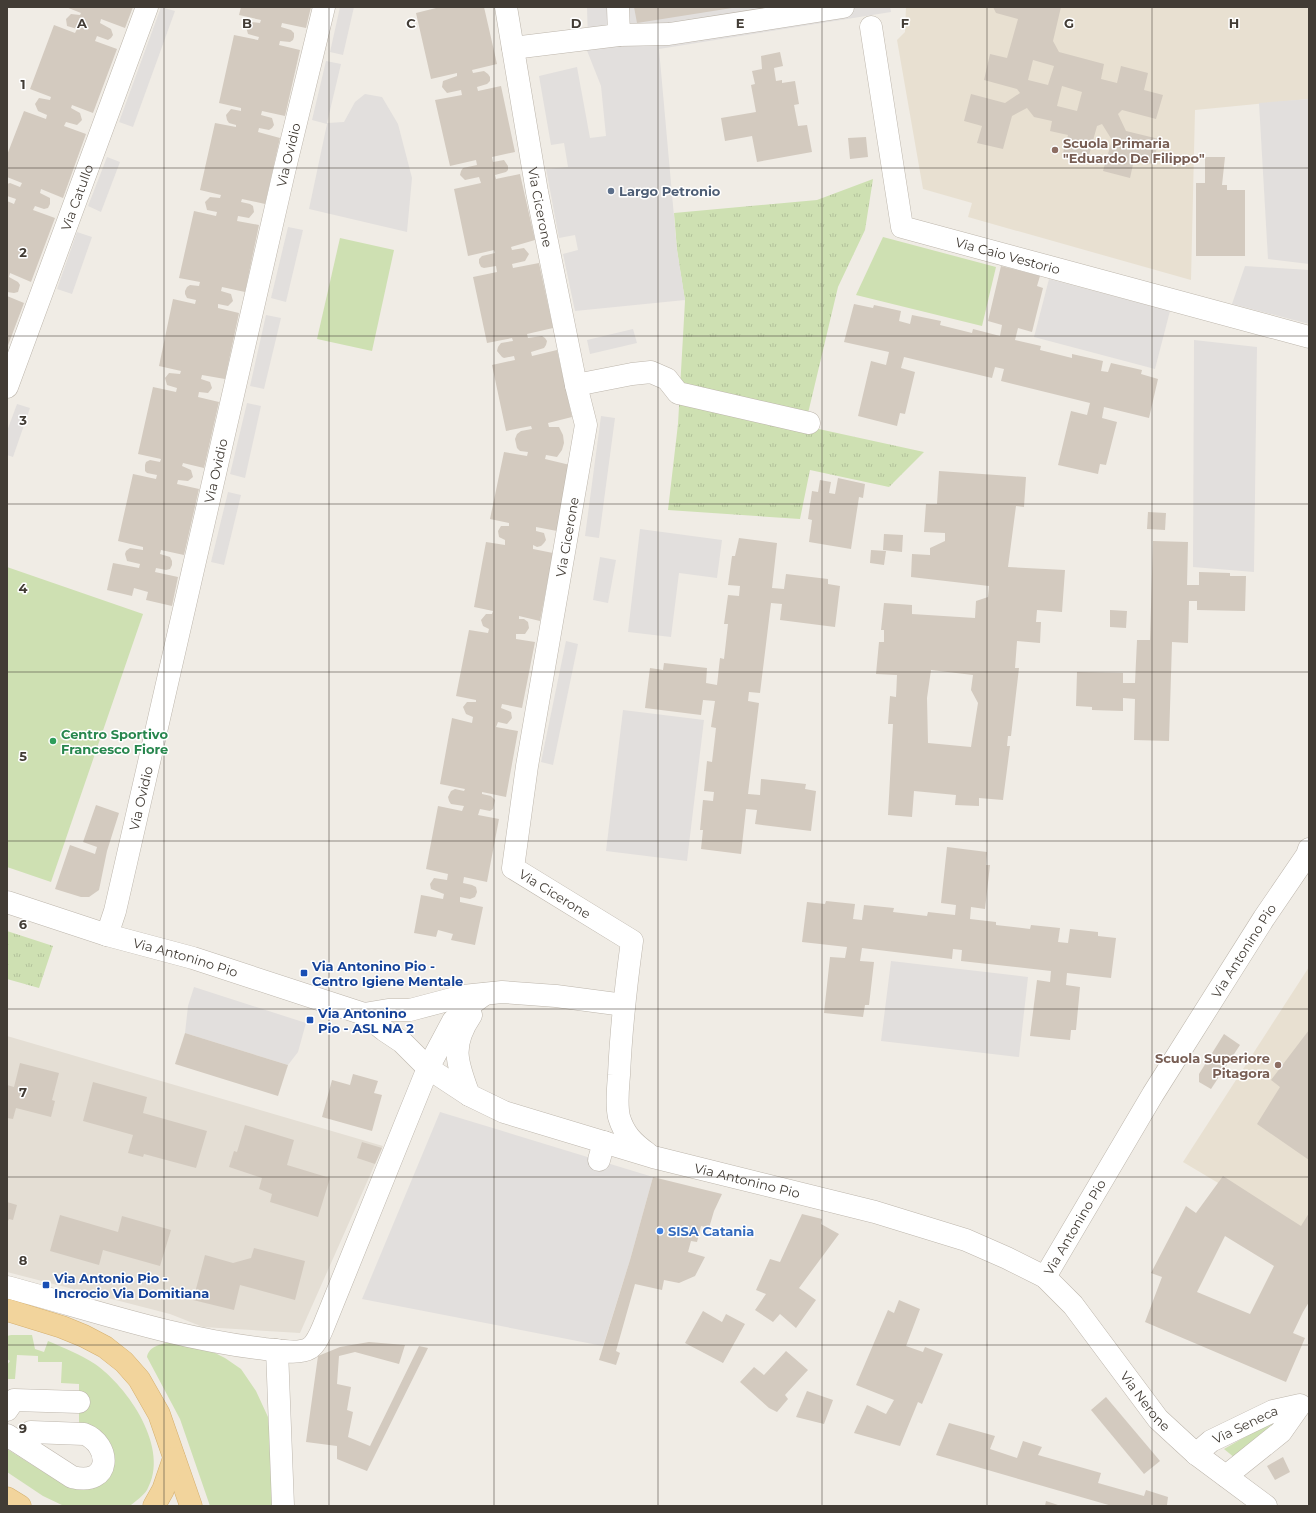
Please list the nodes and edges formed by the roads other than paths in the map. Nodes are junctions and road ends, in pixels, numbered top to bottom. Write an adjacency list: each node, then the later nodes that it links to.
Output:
1 (146, 7): 11 (street, Via Catullo)
2 (324, 7): 15 (street, Via Ovidio)
3 (506, 7): 8 (street, Via Cicerone)
4 (618, 7): 7 (street)
5 (843, 7): 7 (street)
6 (871, 27): 9 (street, Via Caio Vestorio)
7 (619, 35): 8 (street)
8 (513, 48): 10 (street, Via Cicerone)
9 (1309, 337)
10 (576, 385): 12 (street); 17 (street, Via Cicerone)
11 (7, 387)
12 (809, 423)
13 (1308, 854): 24 (street, Via Antonino Pio)
14 (7, 902): 15 (street, Via Antonino Pio)
15 (107, 935): 18 (street, Via Antonino Pio)
16 (485, 994): 17 (street, Via Antonino Pio); 18 (street, Via Antonino Pio); 19 (street); 20 (street)
17 (624, 1005): 21 (street, Via Antonino Pio)
18 (364, 1014): 19 (street, Via Antonino Pio)
19 (428, 1068): 20 (street, Via Antonino Pio); 27 (street)
20 (469, 1095): 22 (street, Via Antonino Pio)
21 (618, 1099): 22 (street, Via Antonino Pio); 23 (street, Via Antonino Pio)
22 (571, 1132): 23 (street, Via Antonino Pio)
23 (653, 1157): 24 (street, Via Antonino Pio)
24 (1044, 1277): 31 (street, Via Nerone)
25 (7, 1287): 27 (street)
26 (12, 1315): 32 (main road)
27 (277, 1350): 38 (street)
28 (79, 1402): 30 (street)
29 (1304, 1404): 31 (street, Via Seneca); 33 (street, Via Seneca)
30 (7, 1410)
31 (1196, 1454): 33 (street, Via Nerone)
32 (174, 1458): 36 (main road); 37 (main road)
33 (1226, 1476): 39 (street, Via Nerone)
34 (7, 1498): 35 (main road)
35 (20, 1506)
36 (154, 1506)
37 (191, 1506)
38 (283, 1506)
39 (1266, 1506)

